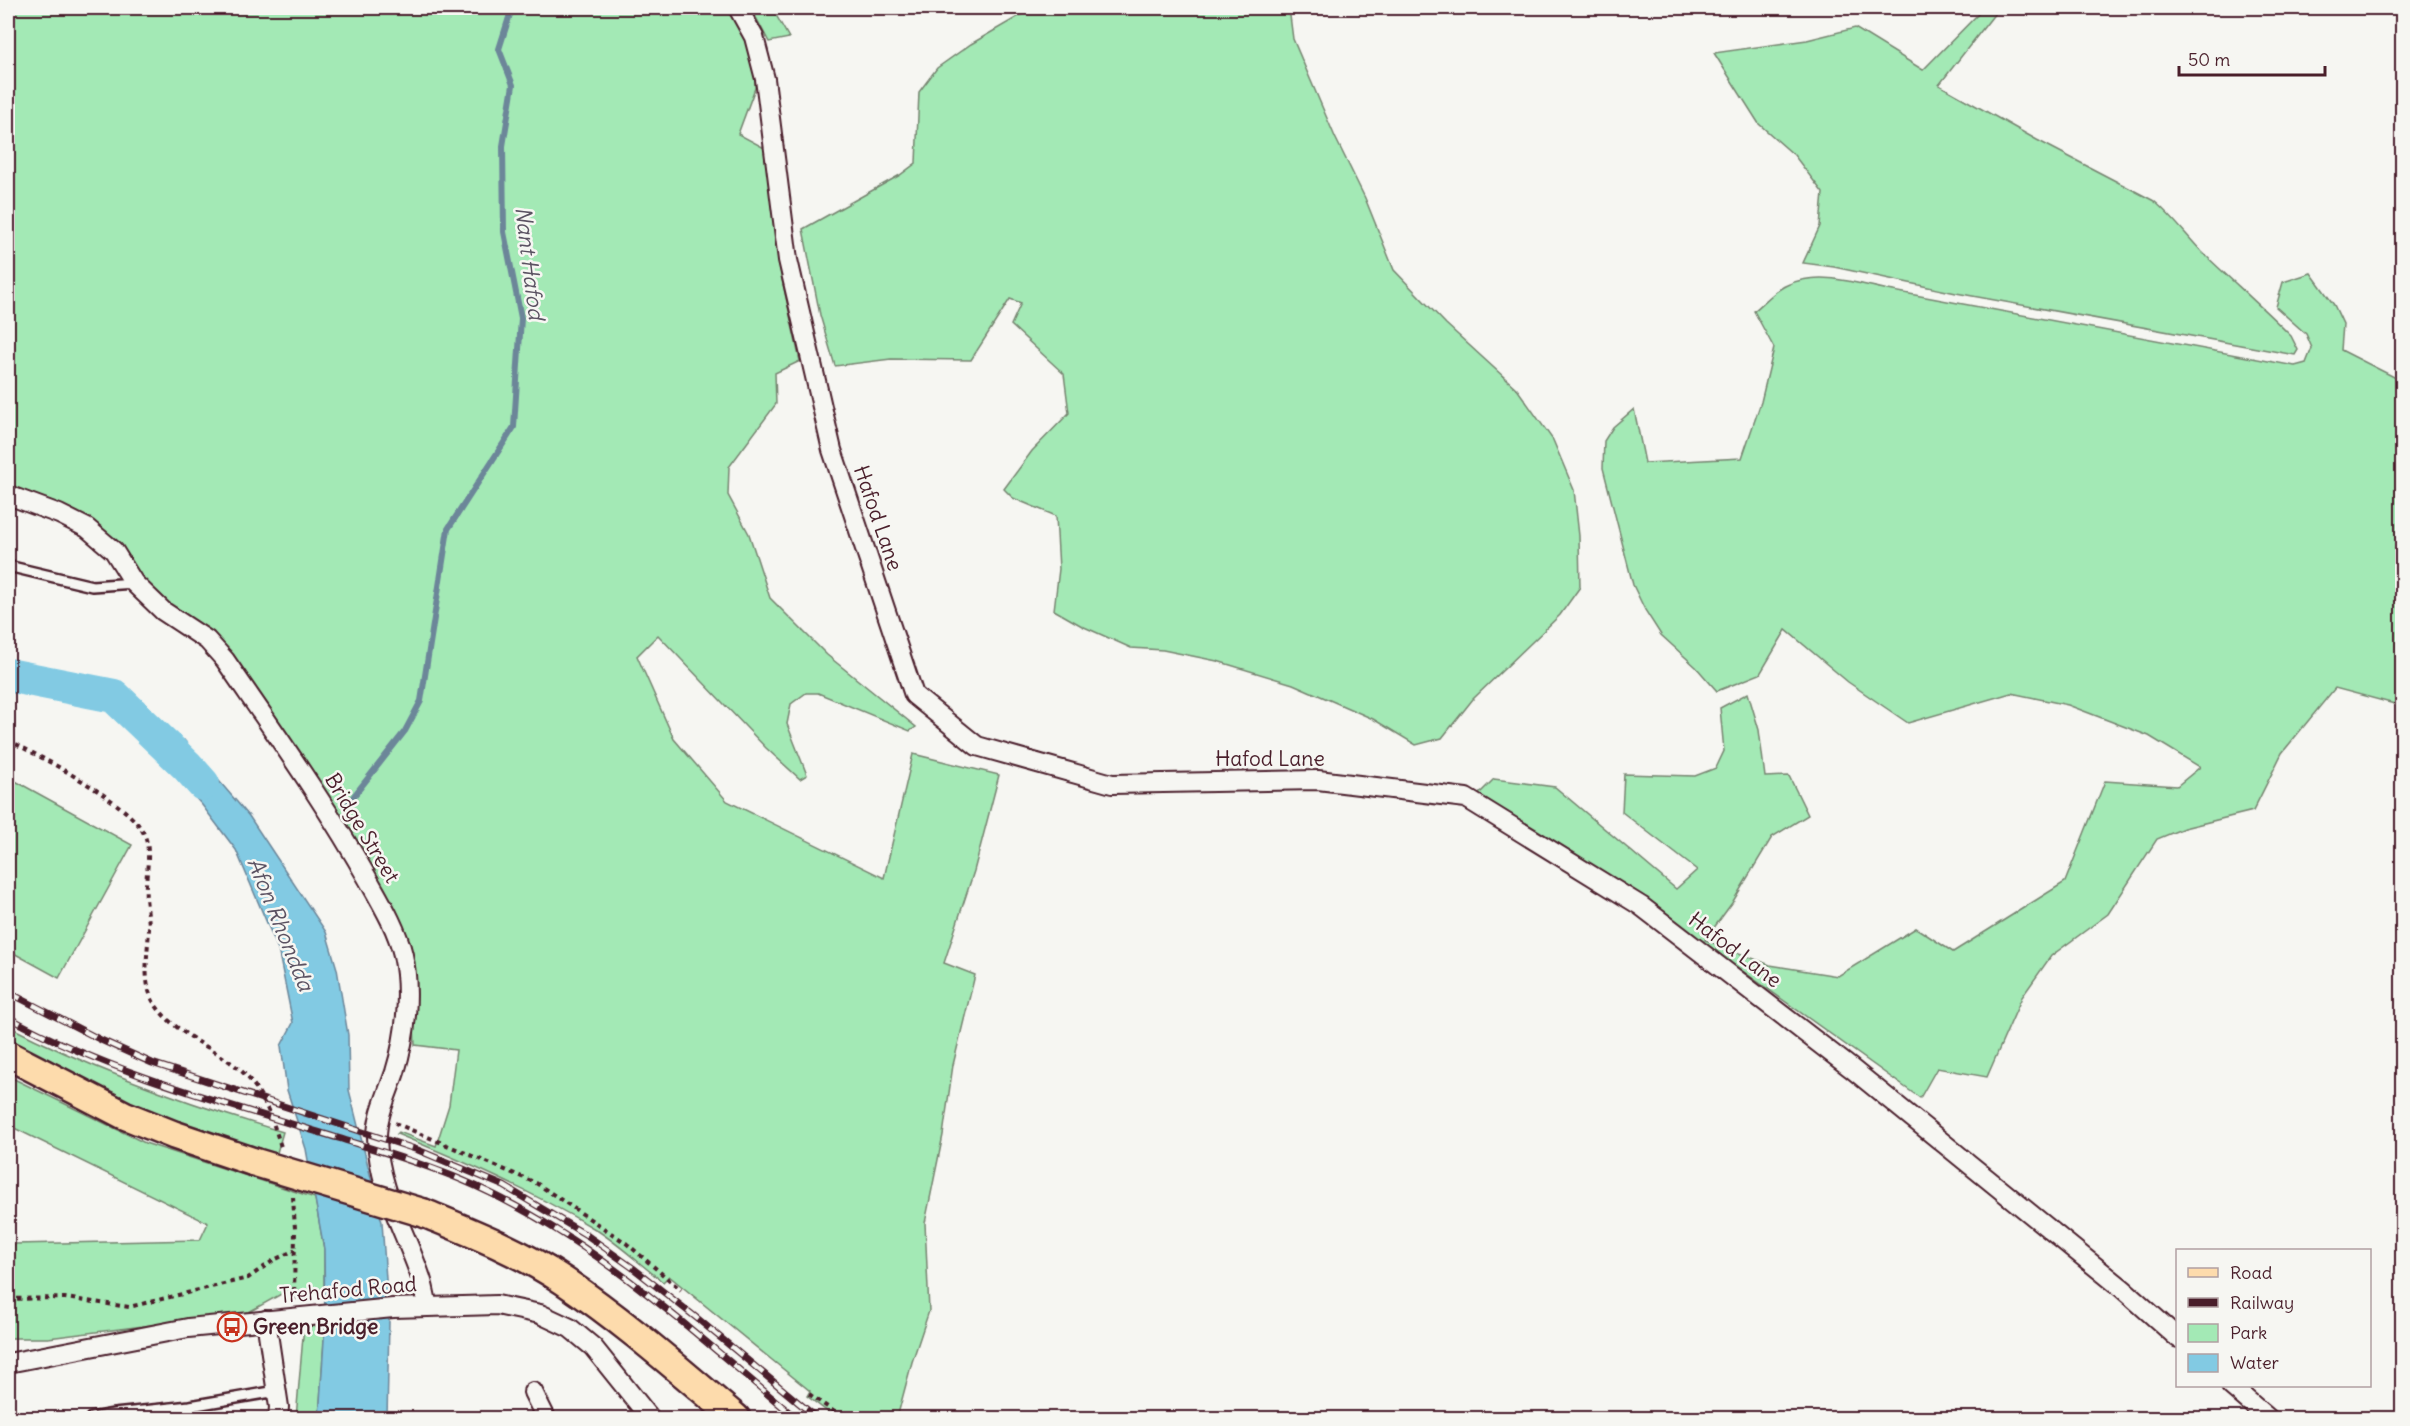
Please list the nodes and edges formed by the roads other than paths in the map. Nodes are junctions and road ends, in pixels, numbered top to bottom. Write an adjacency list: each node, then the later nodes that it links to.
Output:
1 (738, 8): 8 (street, Hafod Lane)
2 (8, 495): 4 (street, Bridge Street)
3 (8, 566): 4 (lane)
4 (134, 584): 6 (street, Bridge Street)
5 (8, 1055): 17 (main road, bridge)
6 (428, 1306): 7 (street, Trehafod Road); 16 (street, Trehafod Road)
7 (266, 1320): 9 (street, Trehafod Road); 11 (street)
8 (2176, 1336)
9 (8, 1363)
10 (2231, 1387): 18 (street)
11 (277, 1392): 13 (lane); 14 (street)
12 (533, 1392): 15 (street)
13 (91, 1419)
14 (278, 1419)
15 (546, 1419)
16 (650, 1419)
17 (736, 1419)
18 (2268, 1419)

